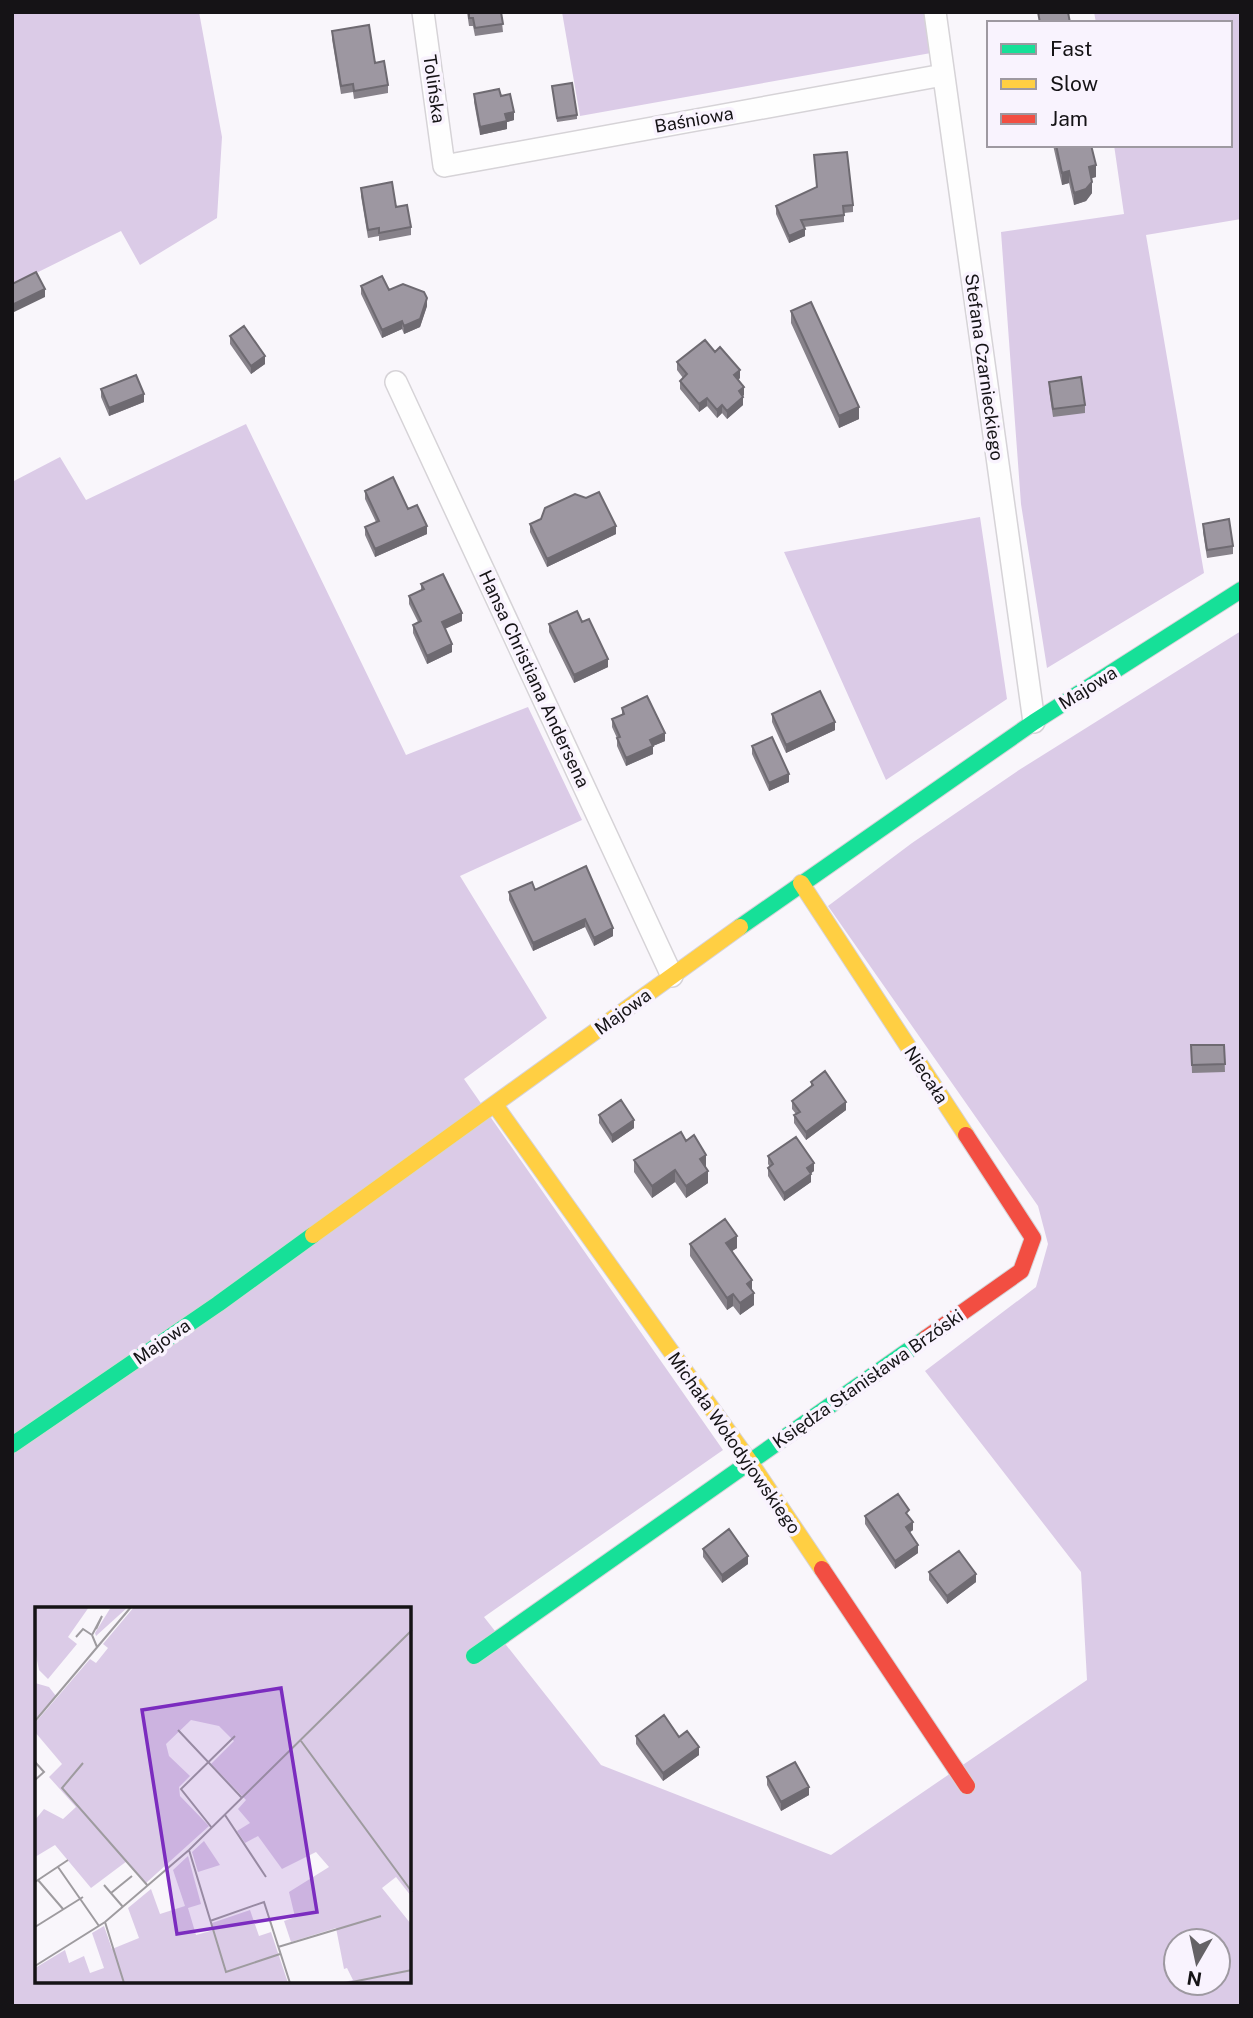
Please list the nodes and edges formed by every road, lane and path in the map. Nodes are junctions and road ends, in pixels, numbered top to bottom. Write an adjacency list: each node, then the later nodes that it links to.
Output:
1 (424, 12): 4 (street, Tolińska)
2 (935, 12): 3 (street, Stefana Czarnieckiego)
3 (943, 75): 4 (street, Baśniowa); 7 (street, Stefana Czarnieckiego)
4 (444, 166)
5 (396, 382): 9 (street, Hansa Christiana Andersena)
6 (1241, 590): 7 (street, Majowa)
7 (1034, 722): 8 (street, Majowa)
8 (801, 883): 9 (street, Majowa); 11 (street, Niecała)
9 (672, 976): 10 (street, Majowa)
10 (495, 1105): 12 (street, Majowa); 13 (street, Michała Wołodyjowskiego)
11 (1021, 1271): 13 (street, Księdza Stanisława Brzóski)
12 (12, 1445)
13 (750, 1462): 14 (street, Księdza Stanisława Brzóski); 15 (street, Michała Wołodyjowskiego)
14 (474, 1657)
15 (967, 1786)

